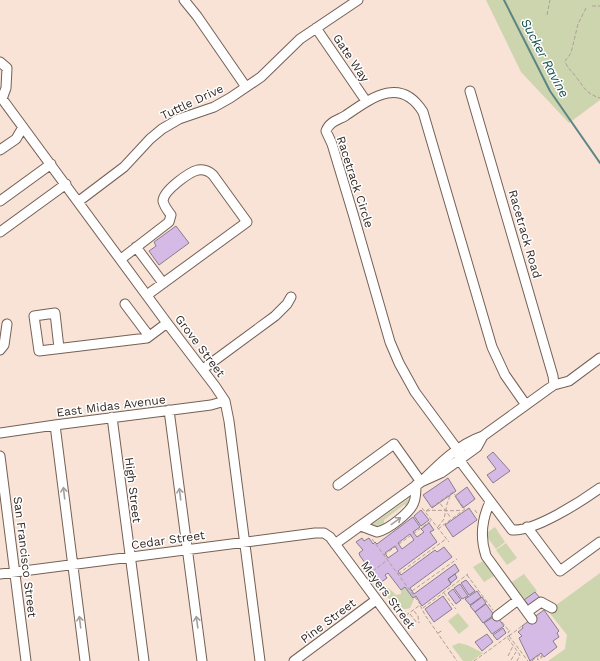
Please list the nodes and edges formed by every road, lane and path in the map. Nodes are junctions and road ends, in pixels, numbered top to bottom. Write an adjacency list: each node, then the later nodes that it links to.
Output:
1 (184, 0): 10 (street)
2 (358, 0): 8 (street, Tuttle Drive)
3 (550, 0): 7 (path)
4 (592, 6): 5 (path)
5 (600, 6)
6 (586, 8): 13 (path)
7 (547, 15)
8 (316, 28): 10 (street, Tuttle Drive); 14 (street, Gate Way)
9 (0, 62): 12 (street)
10 (246, 87): 20 (street, Tuttle Drive)
11 (470, 91): 35 (street, Racetrack Road)
12 (1, 98): 15 (street, Grove Street)
13 (600, 98)
14 (366, 101): 37 (street, Racetrack Circle); 42 (street, Racetrack Circle)
15 (23, 127): 16 (street); 17 (street, Grove Street)
16 (0, 150)
17 (51, 164): 18 (street, Grove Street); 19 (street)
18 (66, 184): 20 (street, Grove Street); 21 (street)
19 (0, 201)
20 (79, 201): 23 (street, Grove Street)
21 (0, 232)
22 (136, 247): 23 (street); 24 (street); 24 (street)
23 (121, 259): 25 (street, Grove Street)
24 (163, 283): 25 (street)
25 (147, 295): 28 (street, Grove Street)
26 (291, 297): 34 (street)
27 (125, 304): 30 (street)
28 (167, 323): 30 (street); 34 (street, Grove Street)
29 (6, 324): 32 (street)
30 (149, 336): 31 (street)
31 (60, 348): 31 (street)
32 (0, 350)
33 (600, 358): 35 (street)
34 (203, 369): 36 (street, Grove Street)
35 (554, 385): 37 (street)
36 (225, 402): 38 (street, East Midas Avenue); 61 (street, Grove Street)
37 (526, 404): 42 (street)
38 (169, 410): 39 (street, East Midas Avenue); 65 (street, one-way to 38)
39 (112, 418): 40 (street, East Midas Avenue); 67 (street, High Street)
40 (55, 425): 41 (street, East Midas Avenue); 70 (street, one-way to 40)
41 (0, 433)
42 (459, 454): 44 (street); 49 (street, Racetrack Circle)
43 (0, 456): 71 (street, San Francisco Street)
44 (419, 484): 45 (street); 56 (street); 56 (street, one-way to 44)
45 (338, 485)
46 (600, 488): 57 (street)
47 (452, 493): 48 (path); 51 (path); 52 (path)
48 (439, 502): 51 (path); 53 (path)
49 (490, 502): 57 (street, Racetrack Circle); 78 (street)
50 (422, 508): 53 (path)
51 (445, 510): 52 (path); 53 (path); 54 (path); 58 (path)
52 (464, 510): 54 (path)
53 (425, 512): 55 (path)
54 (451, 519): 58 (path)
55 (432, 520): 58 (path); 66 (path)
56 (361, 526): 64 (street)
57 (527, 527): 63 (street)
58 (438, 528): 60 (path)
59 (369, 534): 66 (path)
60 (446, 539): 62 (path); 73 (path)
61 (244, 541): 64 (street, Cedar Street); 65 (street, Cedar Street); 103 (street, Grove Street)
62 (448, 542)
63 (600, 542)
64 (335, 544): 77 (street, Meyers Street)
65 (187, 549): 67 (street, Cedar Street); 102 (street, one-way to 65)
66 (384, 555): 69 (path)
67 (130, 557): 70 (street, Cedar Street); 101 (street, High Street)
68 (457, 559): 75 (path)
69 (387, 560): 73 (path); 74 (path)
70 (73, 564): 71 (street, Cedar Street); 100 (street, one-way to 70)
71 (15, 572): 72 (street, Cedar Street); 99 (street, San Francisco Street)
72 (0, 574)
73 (397, 574): 75 (path)
74 (368, 575)
75 (411, 592): 79 (path)
76 (443, 592): 80 (path); 82 (path); 85 (path)
77 (376, 600): 104 (street, Pine Street); 105 (street, Meyers Street)
78 (518, 600): 81 (street); 85 (street)
79 (420, 605): 80 (path); 83 (path)
80 (422, 608): 88 (path)
81 (552, 608)
82 (456, 609)
83 (413, 610): 84 (path); 84 (path)
84 (409, 613): 86 (path)
85 (497, 616): 89 (path)
86 (401, 619)
87 (442, 630): 88 (path)
88 (438, 633): 106 (path)
89 (509, 636): 90 (path); 93 (path)
90 (506, 638): 91 (path); 107 (path)
91 (513, 646): 92 (path); 94 (path)
92 (517, 651): 95 (path); 97 (path)
93 (522, 654): 95 (path); 109 (path)
94 (508, 656)
95 (520, 656): 98 (path)
96 (544, 656): 110 (path)
97 (511, 660)
98 (518, 660): 108 (path)
99 (26, 661)
100 (85, 661)
101 (144, 661)
102 (202, 661)
103 (260, 661)
104 (294, 661)
105 (422, 661)
106 (457, 661)
107 (474, 661)
108 (521, 661)
109 (528, 661)
110 (532, 661)

